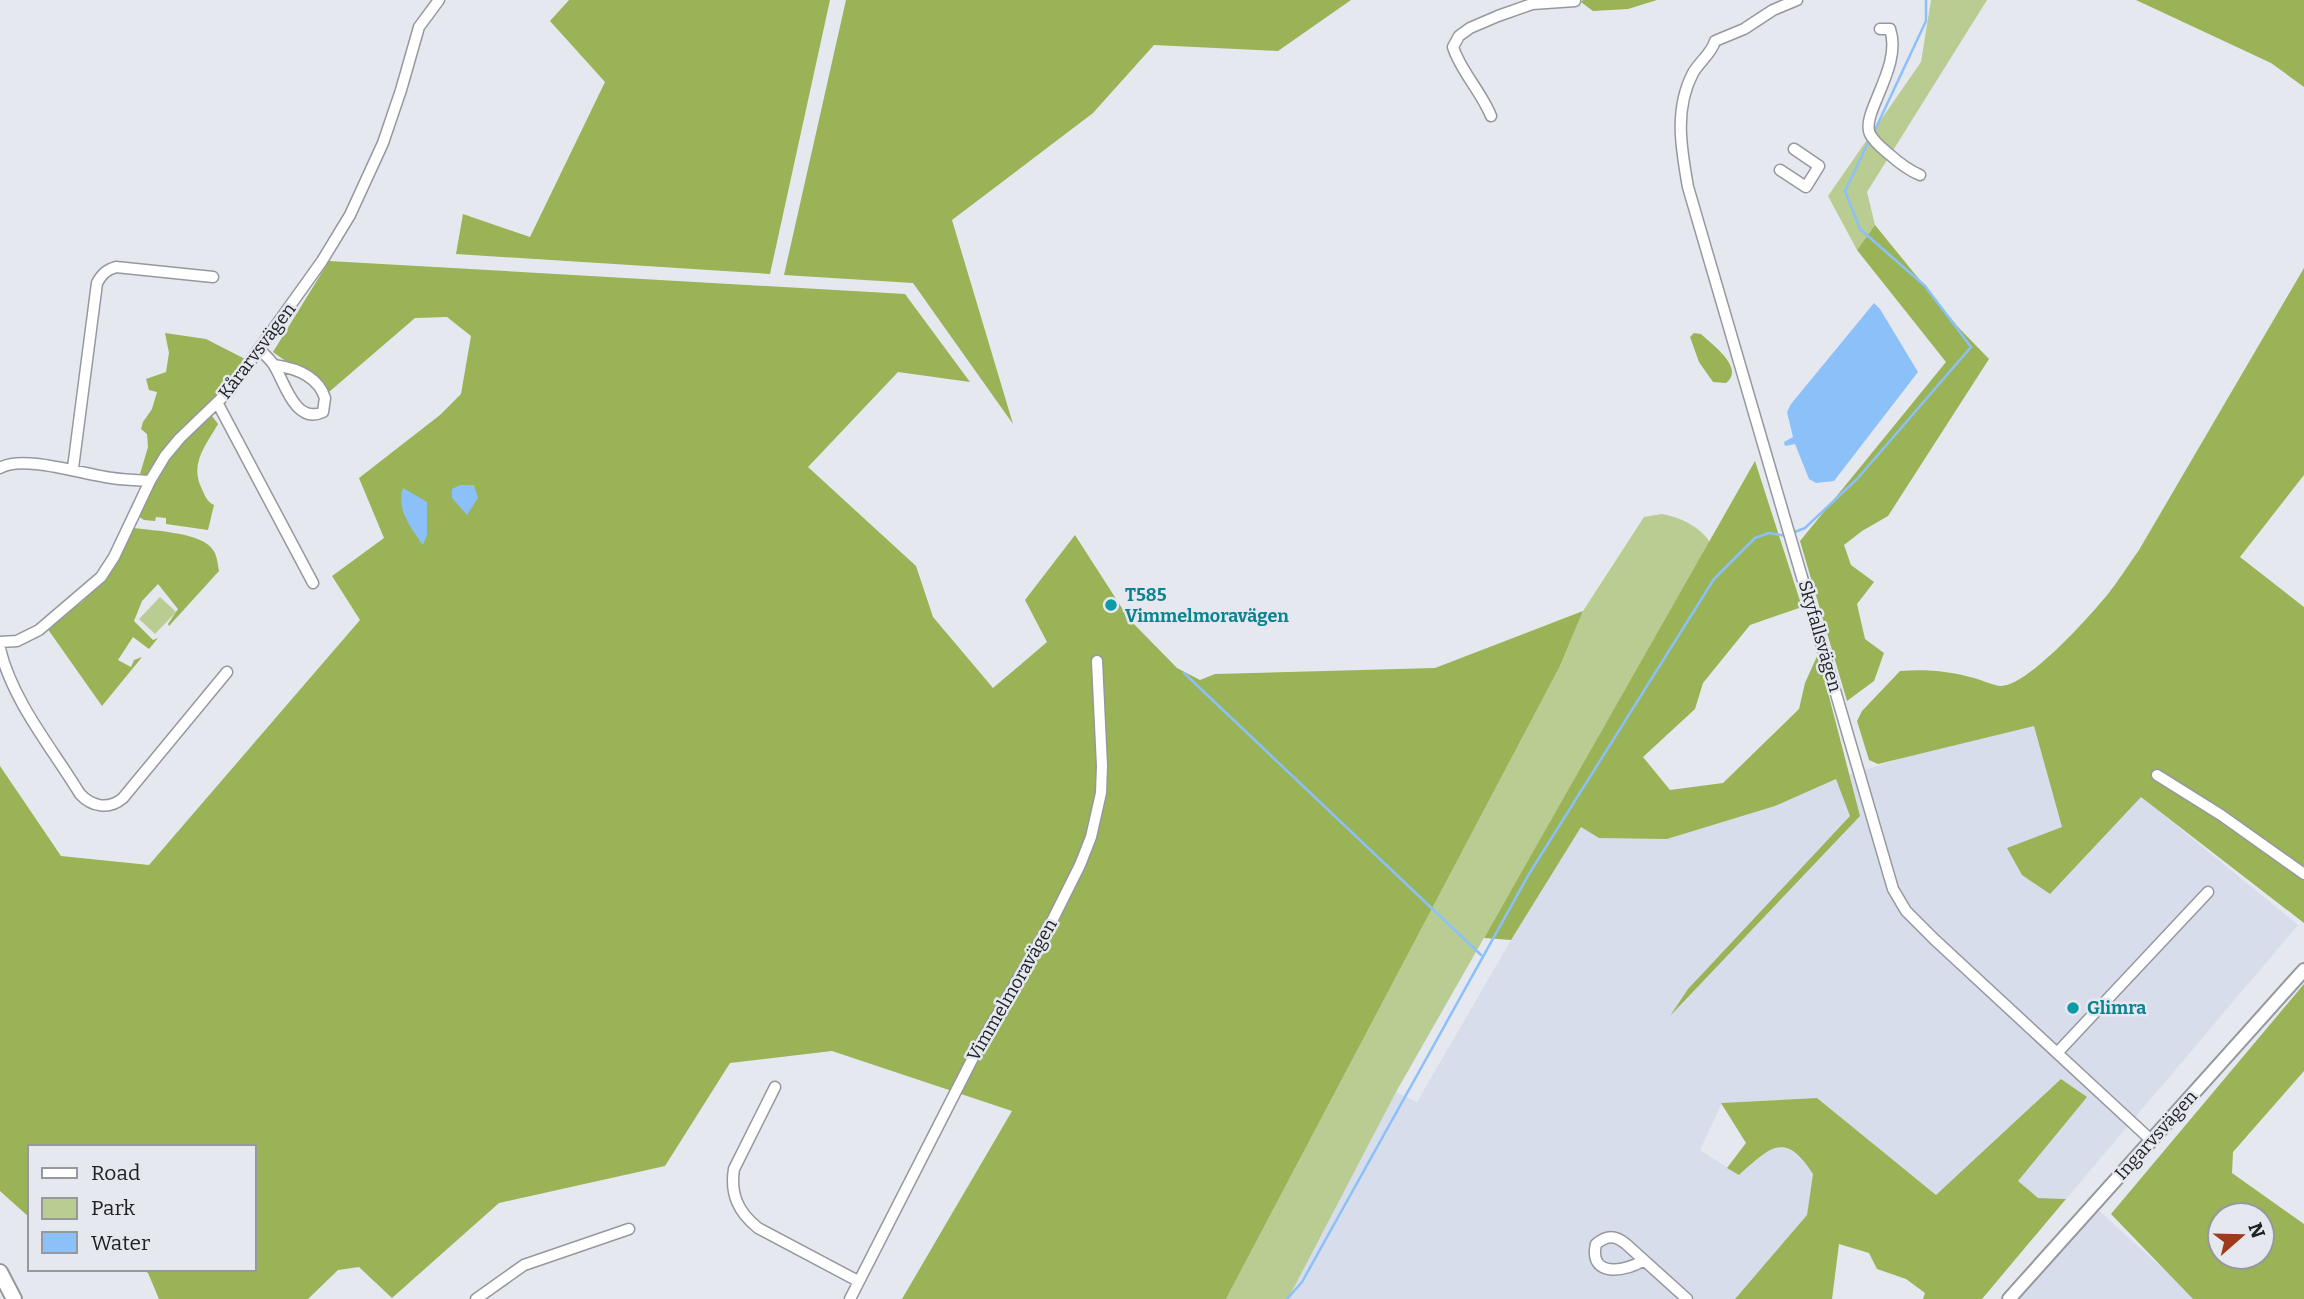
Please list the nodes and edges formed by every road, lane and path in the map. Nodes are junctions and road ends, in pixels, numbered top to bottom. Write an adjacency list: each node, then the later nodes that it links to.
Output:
1 (439, 0): 10 (street, Kårarvsvägen)
2 (1797, 0): 25 (street, Skyfallsvägen)
3 (1575, 1): 5 (street)
4 (1880, 29): 8 (street)
5 (1491, 116)
6 (1794, 149): 7 (street)
7 (1780, 170)
8 (1920, 176)
9 (213, 277): 14 (street)
10 (260, 350): 11 (street); 12 (street, Kårarvsvägen)
11 (274, 365): 11 (street)
12 (218, 404): 15 (street, Kårarvsvägen); 16 (street)
13 (0, 468): 14 (street)
14 (73, 468): 15 (street)
15 (150, 481): 17 (street, Kårarvsvägen)
16 (313, 583)
17 (0, 642)
18 (0, 649): 20 (street)
19 (1097, 661): 31 (street, Vimmelmoravägen)
20 (227, 672)
21 (2157, 775): 22 (street)
22 (2304, 874)
23 (2208, 892): 25 (street)
24 (2304, 970): 27 (street, Ingarvsvägen)
25 (2057, 1053): 27 (street, Skyfallsvägen)
26 (775, 1087): 31 (street)
27 (2151, 1140): 36 (street, Ingarvsvägen)
28 (629, 1229): 33 (street)
29 (1644, 1260): 29 (street); 35 (street)
30 (0, 1272): 32 (main road)
31 (858, 1281): 34 (street, Vimmelmoravägen)
32 (14, 1299)
33 (476, 1299)
34 (850, 1299)
35 (1687, 1299)
36 (2009, 1299)

